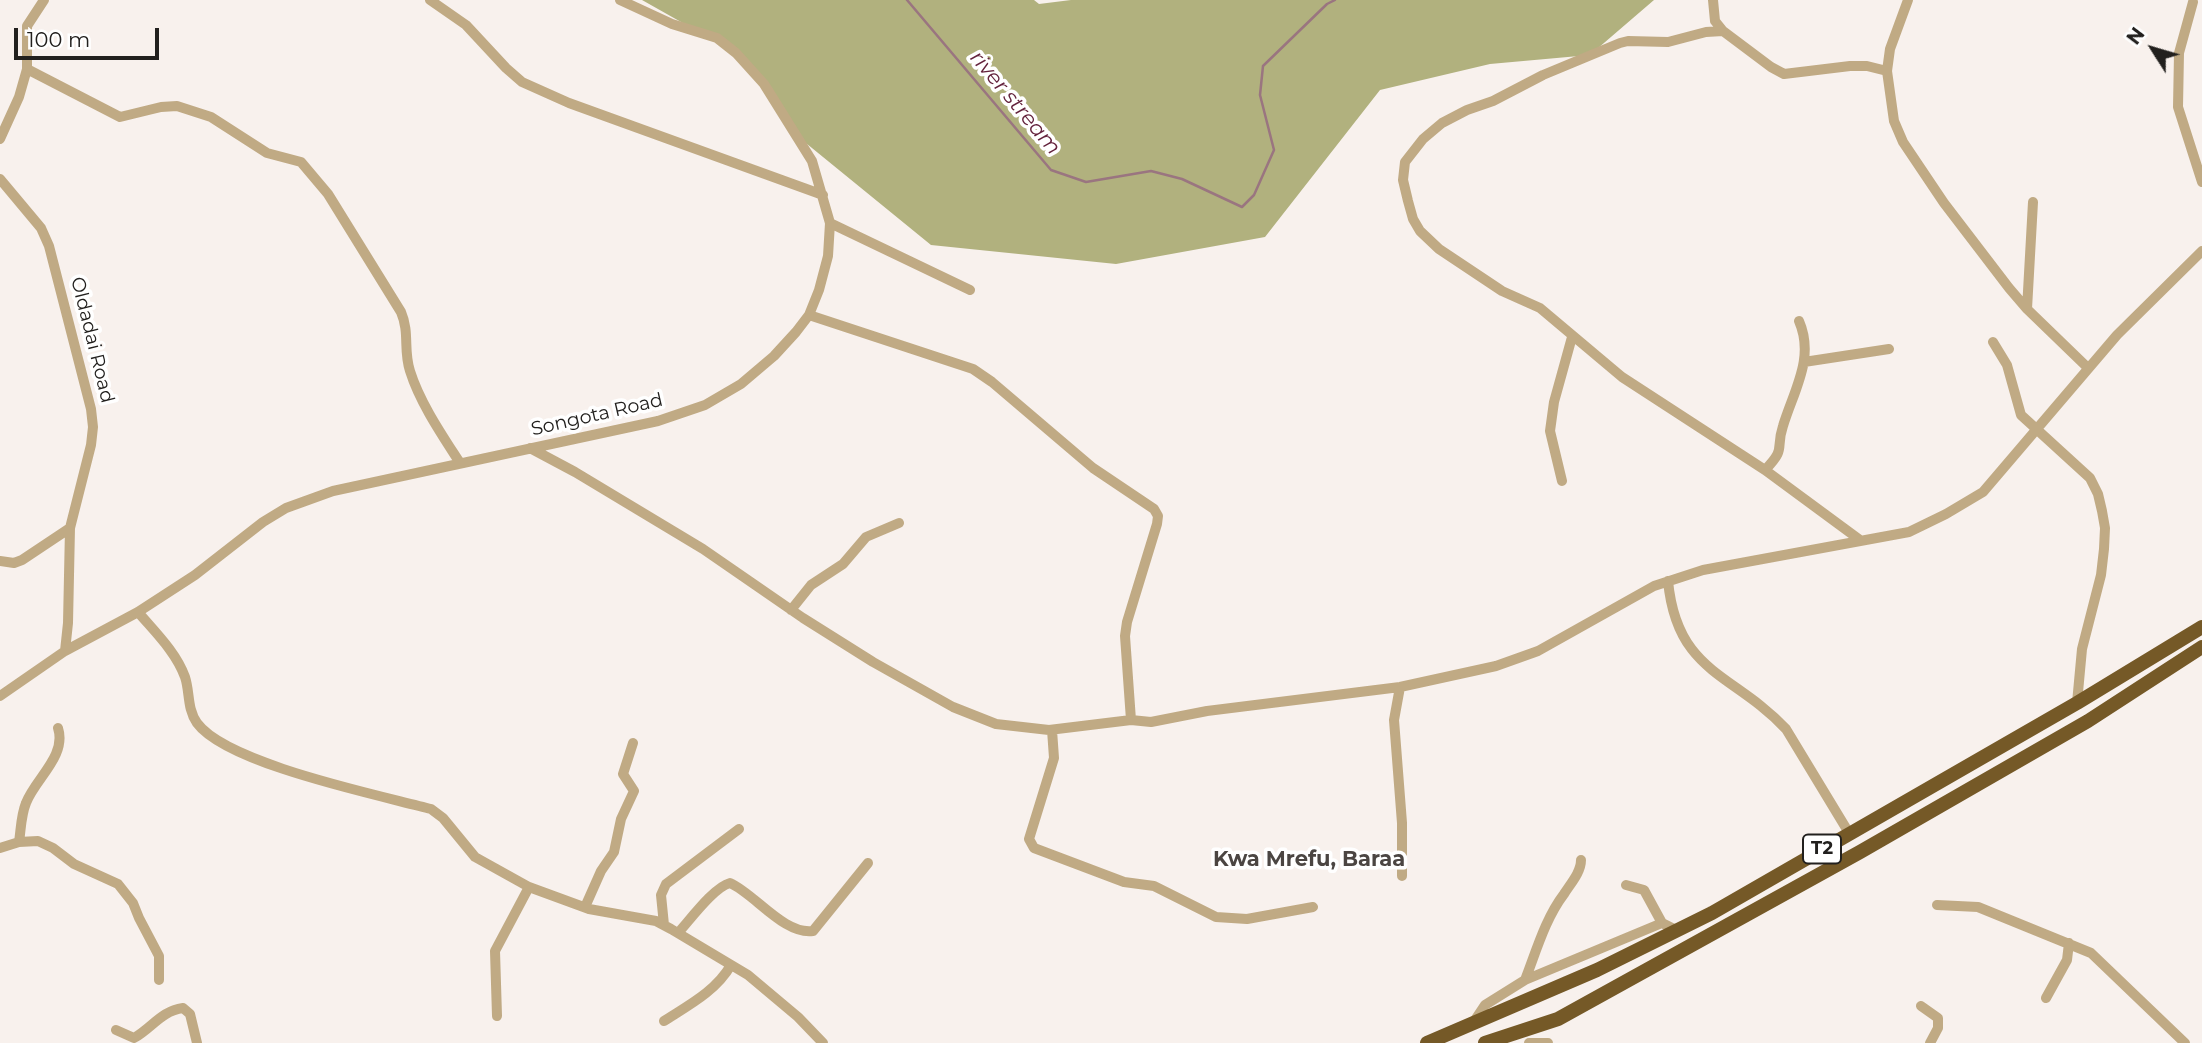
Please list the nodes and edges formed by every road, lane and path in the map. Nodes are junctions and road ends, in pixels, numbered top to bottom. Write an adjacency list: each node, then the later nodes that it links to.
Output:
1 (44, 0): 8 (street)
2 (430, 0): 13 (street)
3 (620, 0): 13 (street, Songota Road)
4 (1713, 0): 7 (street)
5 (1908, 0): 9 (street)
6 (2195, 2): 12 (street)
7 (1723, 31): 9 (street); 21 (street)
8 (27, 69): 10 (street); 28 (street)
9 (1886, 71): 18 (street)
10 (0, 139)
11 (0, 179): 32 (street, Oldadai Road)
12 (2202, 181)
13 (823, 195): 15 (street, Songota Road)
14 (2034, 202): 18 (street)
15 (830, 223): 17 (street); 19 (street, Songota Road)
16 (2202, 251): 25 (street)
17 (970, 290)
18 (2027, 309): 25 (street)
19 (809, 315): 27 (street, Songota Road); 44 (street)
20 (1799, 321): 24 (street)
21 (1572, 337): 29 (street); 30 (street)
22 (1993, 342): 26 (street)
23 (1889, 349): 24 (street)
24 (1804, 362): 29 (street)
25 (2088, 368): 26 (street)
26 (2036, 430): 33 (street); 43 (street)
27 (530, 448): 28 (street, Songota Road); 36 (street)
28 (460, 463): 37 (street, Songota Road)
29 (1765, 470): 33 (street)
30 (1562, 481)
31 (899, 523): 36 (street)
32 (70, 528): 34 (street); 40 (street, Oldadai Road)
33 (1860, 540): 35 (street)
34 (0, 561)
35 (1668, 581): 41 (street); 49 (street)
36 (791, 610): 46 (street)
37 (138, 612): 40 (street, Songota Road); 56 (street)
38 (2202, 627): 43 (highway, T2)
39 (2202, 647): 77 (highway, T2)
40 (65, 651): 42 (street, Songota Road)
41 (1399, 687): 44 (street); 54 (street)
42 (0, 696)
43 (2077, 703): 49 (highway, T2)
44 (1131, 720): 46 (street)
45 (58, 728): 50 (street)
46 (1052, 730): 59 (street)
47 (633, 743): 58 (street)
48 (739, 828): 61 (street)
49 (1849, 833): 62 (highway, T2)
50 (19, 842): 51 (street); 66 (street)
51 (0, 848)
52 (1581, 860): 67 (street)
53 (868, 863): 63 (street)
54 (1402, 877)
55 (1626, 885): 60 (street)
56 (529, 887): 58 (street); 70 (street)
57 (1937, 905): 64 (street)
58 (585, 907): 61 (street)
59 (1313, 907)
60 (1662, 923): 62 (street); 67 (street)
61 (664, 925): 63 (street)
62 (1676, 930): 72 (highway, T2)
63 (678, 933): 65 (street)
64 (2069, 943): 68 (street); 81 (street)
65 (731, 965): 71 (street); 75 (street)
66 (159, 980)
67 (1525, 981): 72 (street)
68 (2046, 998)
69 (1921, 1006): 80 (street)
70 (496, 1016)
71 (664, 1021)
72 (1473, 1024): 76 (highway, T2)
73 (116, 1030): 74 (street)
74 (197, 1043)
75 (823, 1043)
76 (1427, 1043)
77 (1487, 1043)
78 (1529, 1043): 79 (street)
79 (1548, 1043)
80 (1930, 1043)
81 (2185, 1043)

